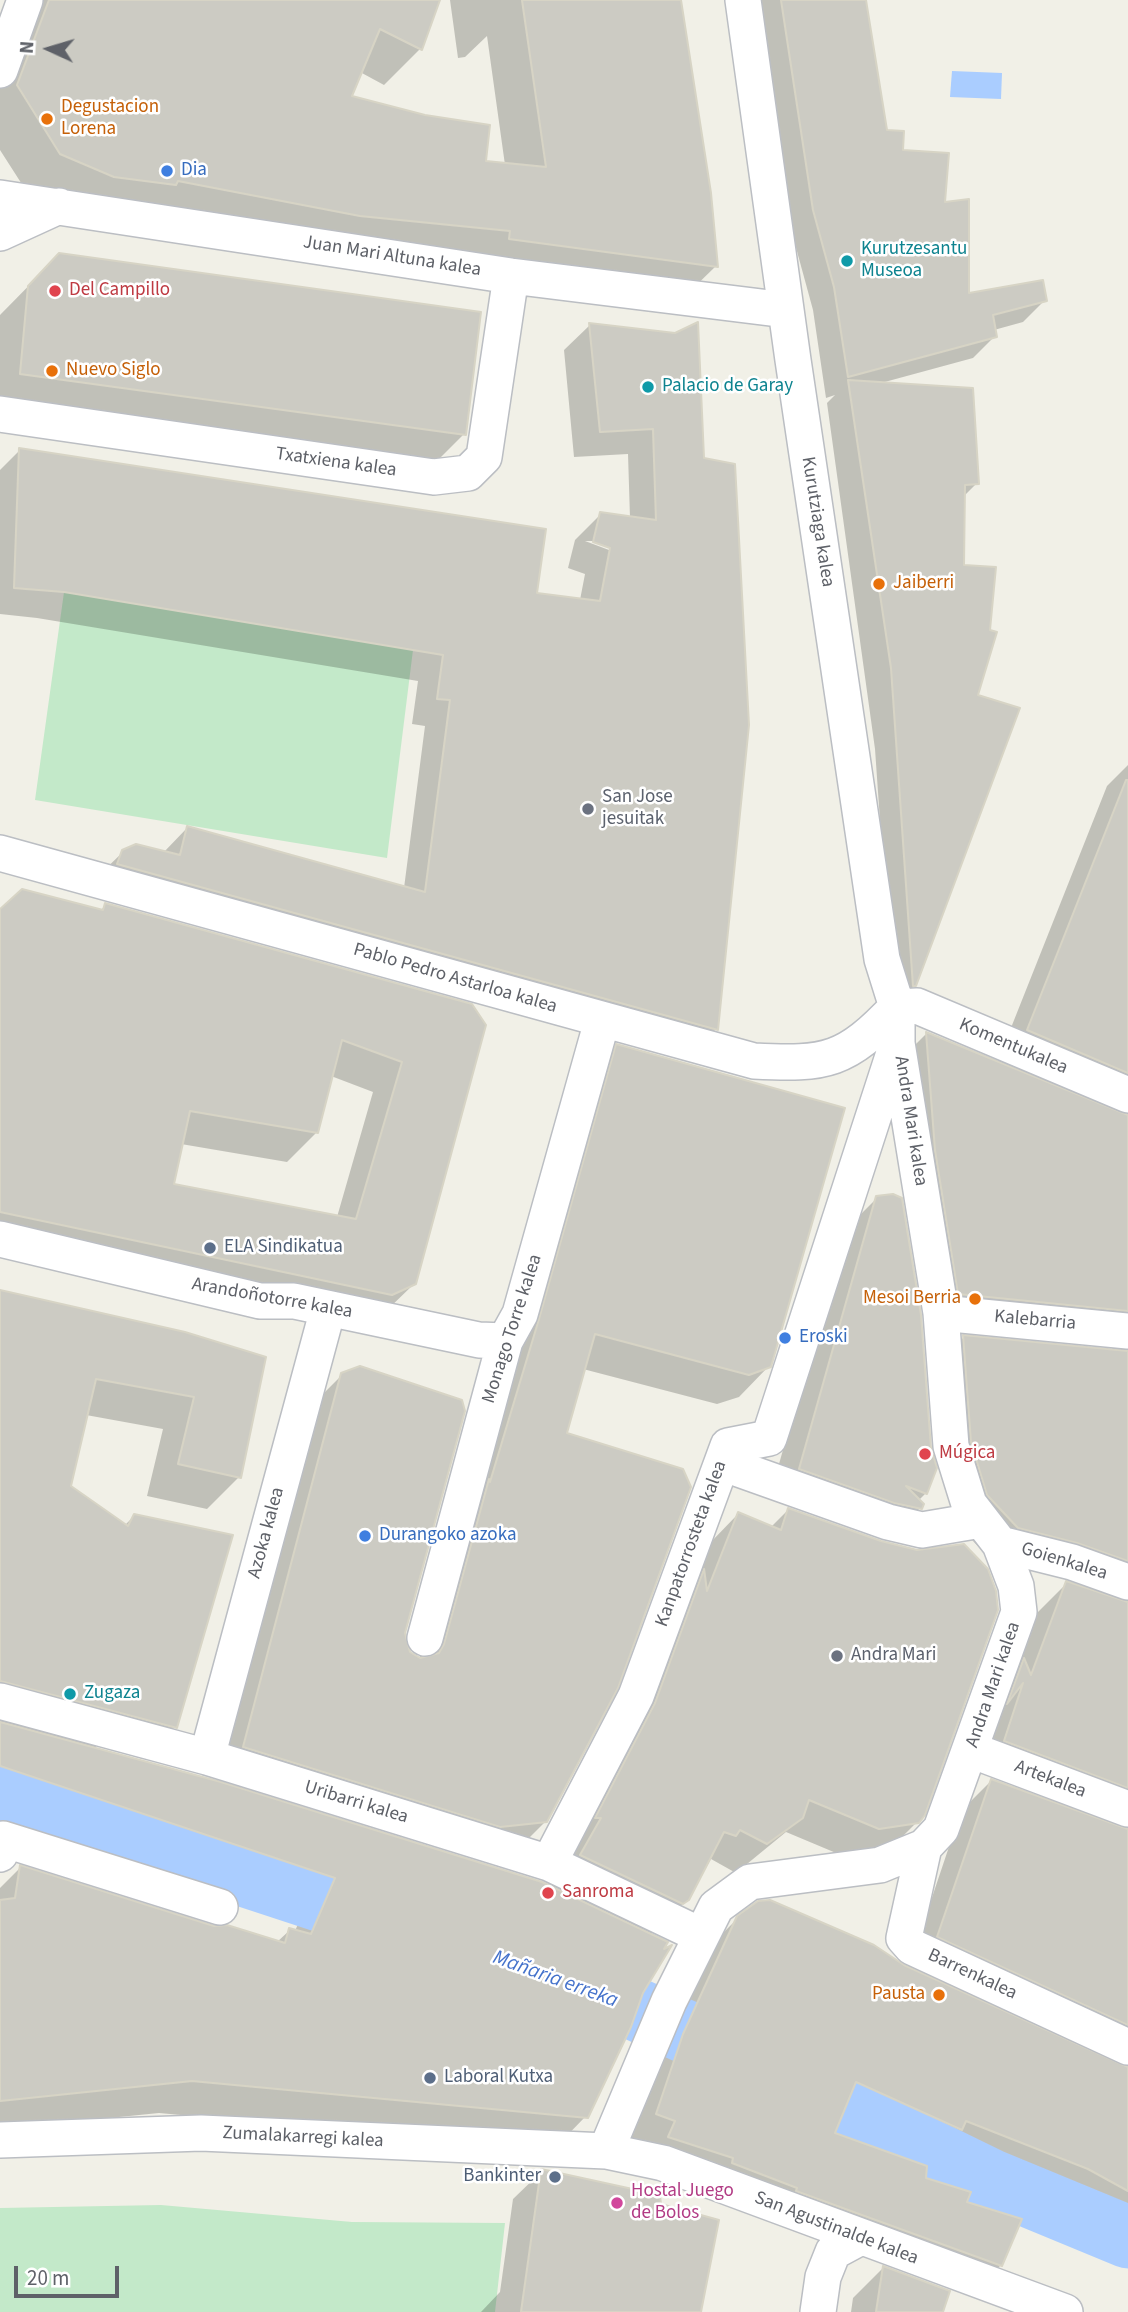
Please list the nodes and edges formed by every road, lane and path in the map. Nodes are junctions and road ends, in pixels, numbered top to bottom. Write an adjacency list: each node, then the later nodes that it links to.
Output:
1 (25, 0): 3 (street)
2 (743, 0): 8 (street, Kurutziaga kalea)
3 (0, 70)
4 (0, 198): 5 (street, Juan Mari Altuna kalea)
5 (58, 206): 6 (street); 7 (street, Juan Mari Altuna kalea)
6 (0, 233)
7 (510, 275): 8 (street, Juan Mari Altuna kalea); 9 (street, Txatxiena kalea)
8 (786, 310): 11 (street, Kurutziaga kalea)
9 (0, 414)
10 (0, 853): 12 (street, Pablo Pedro Astarloa kalea)
11 (897, 1007): 12 (street, Pablo Pedro Astarloa kalea); 13 (street, Kurutziaga kalea); 14 (street, Komentukalea)
12 (602, 1021): 19 (street, Monago Torre kalea)
13 (897, 1043): 17 (street, Andra Mari kalea); 20 (street, Kanpatorrosteta kalea)
14 (1128, 1095)
15 (0, 1239): 16 (street, Arandoñotorre kalea)
16 (328, 1309): 19 (street, Arandoñotorre kalea); 26 (street, Azoka kalea)
17 (942, 1313): 18 (street, Kalebarria); 21 (street, Andra Mari kalea)
18 (1128, 1331)
19 (505, 1342): 23 (street, Monago Torre kalea)
20 (722, 1463): 21 (street); 30 (street, Kanpatorrosteta kalea)
21 (990, 1532): 22 (street, Goienkalea); 25 (street, Andra Mari kalea)
22 (1128, 1582)
23 (425, 1638)
24 (0, 1701): 26 (street, Uribarri kalea)
25 (971, 1750): 27 (street, Artekalea); 28 (street, Andra Mari kalea)
26 (207, 1757): 30 (street, Uribarri kalea)
27 (1128, 1809)
28 (924, 1847): 32 (street, Andra Mari kalea); 33 (street, Barrenkalea)
29 (0, 1854): 31 (street)
30 (548, 1863): 32 (street, Uribarri kalea)
31 (220, 1907)
32 (700, 1935): 35 (street, Andra Mari kalea)
33 (1128, 2047)
34 (0, 2140): 35 (street, Zumalakarregi kalea)
35 (606, 2151): 36 (street, San Agustinalde kalea)
36 (859, 2238): 37 (street); 38 (street, San Agustinalde kalea)
37 (818, 2312)
38 (1065, 2312)

